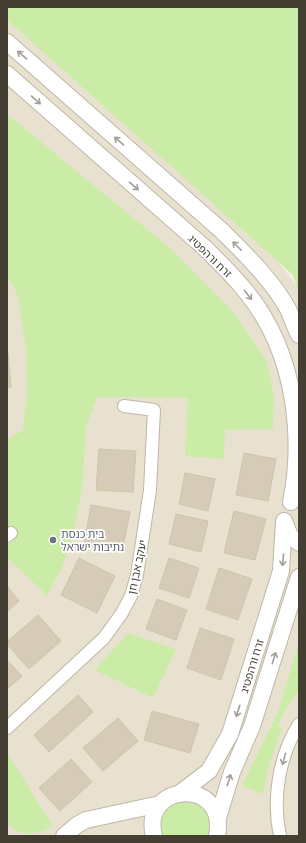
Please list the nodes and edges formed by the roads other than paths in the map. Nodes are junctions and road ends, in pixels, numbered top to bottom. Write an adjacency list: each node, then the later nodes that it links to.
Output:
1 (7, 42): 3 (street, one-way to 1)
2 (7, 74): 5 (street, זרח ורהפטיג, one-way to 5)
3 (299, 335)
4 (124, 406): 10 (street, יעקב אבן חן)
5 (295, 499): 6 (street, זרח ורהפטיג)
6 (284, 521): 7 (street); 11 (street, זרח ורהפטיג, one-way to 11)
7 (299, 543)
8 (299, 577): 14 (street, זרח ורהפטיג, one-way to 8)
9 (299, 724): 17 (street, one-way to 17)
10 (7, 728)
11 (180, 793): 12 (street, זרח ורהפטיג); 14 (street)
12 (160, 804): 13 (street, זרח ורהפטיג); 15 (street)
13 (99, 817): 15 (street); 16 (street)
14 (220, 829)
15 (153, 835)
16 (64, 836)
17 (280, 836)

